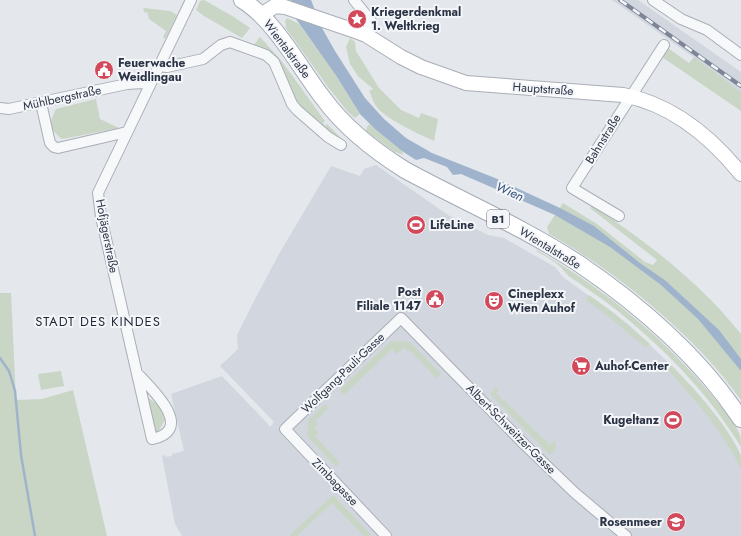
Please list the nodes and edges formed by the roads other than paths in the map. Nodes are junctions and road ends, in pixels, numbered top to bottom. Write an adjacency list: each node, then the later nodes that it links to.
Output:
1 (191, 0): 9 (street)
2 (242, 0): 5 (main road, B1)
3 (354, 0): 6 (street)
4 (653, 0): 8 (street)
5 (261, 16): 6 (main road, Hauptstraße); 20 (main road, Wientalstraße / B1)
6 (366, 35): 11 (main road, Hauptstraße)
7 (664, 45): 11 (street, Bahnstraße)
8 (741, 55)
9 (159, 66): 10 (street); 15 (street)
10 (150, 85): 12 (street, Mühlbergstraße); 14 (street, Hofjägerstraße)
11 (631, 96): 16 (main road, Hauptstraße); 17 (street, Bahnstraße)
12 (41, 103): 13 (street, Mühlbergstraße); 14 (street)
13 (0, 108)
14 (127, 132): 19 (street, Hofjägerstraße)
15 (342, 144)
16 (741, 174)
17 (619, 216)
18 (401, 318): 21 (street, Wolfgang-Pauli-Gasse); 22 (street, Albert-Schweitzer-Gasse)
19 (136, 373): 19 (street, Hofjägerstraße)
20 (741, 419)
21 (285, 429): 23 (street, Zimbagasse)
22 (621, 534)
23 (386, 536)

